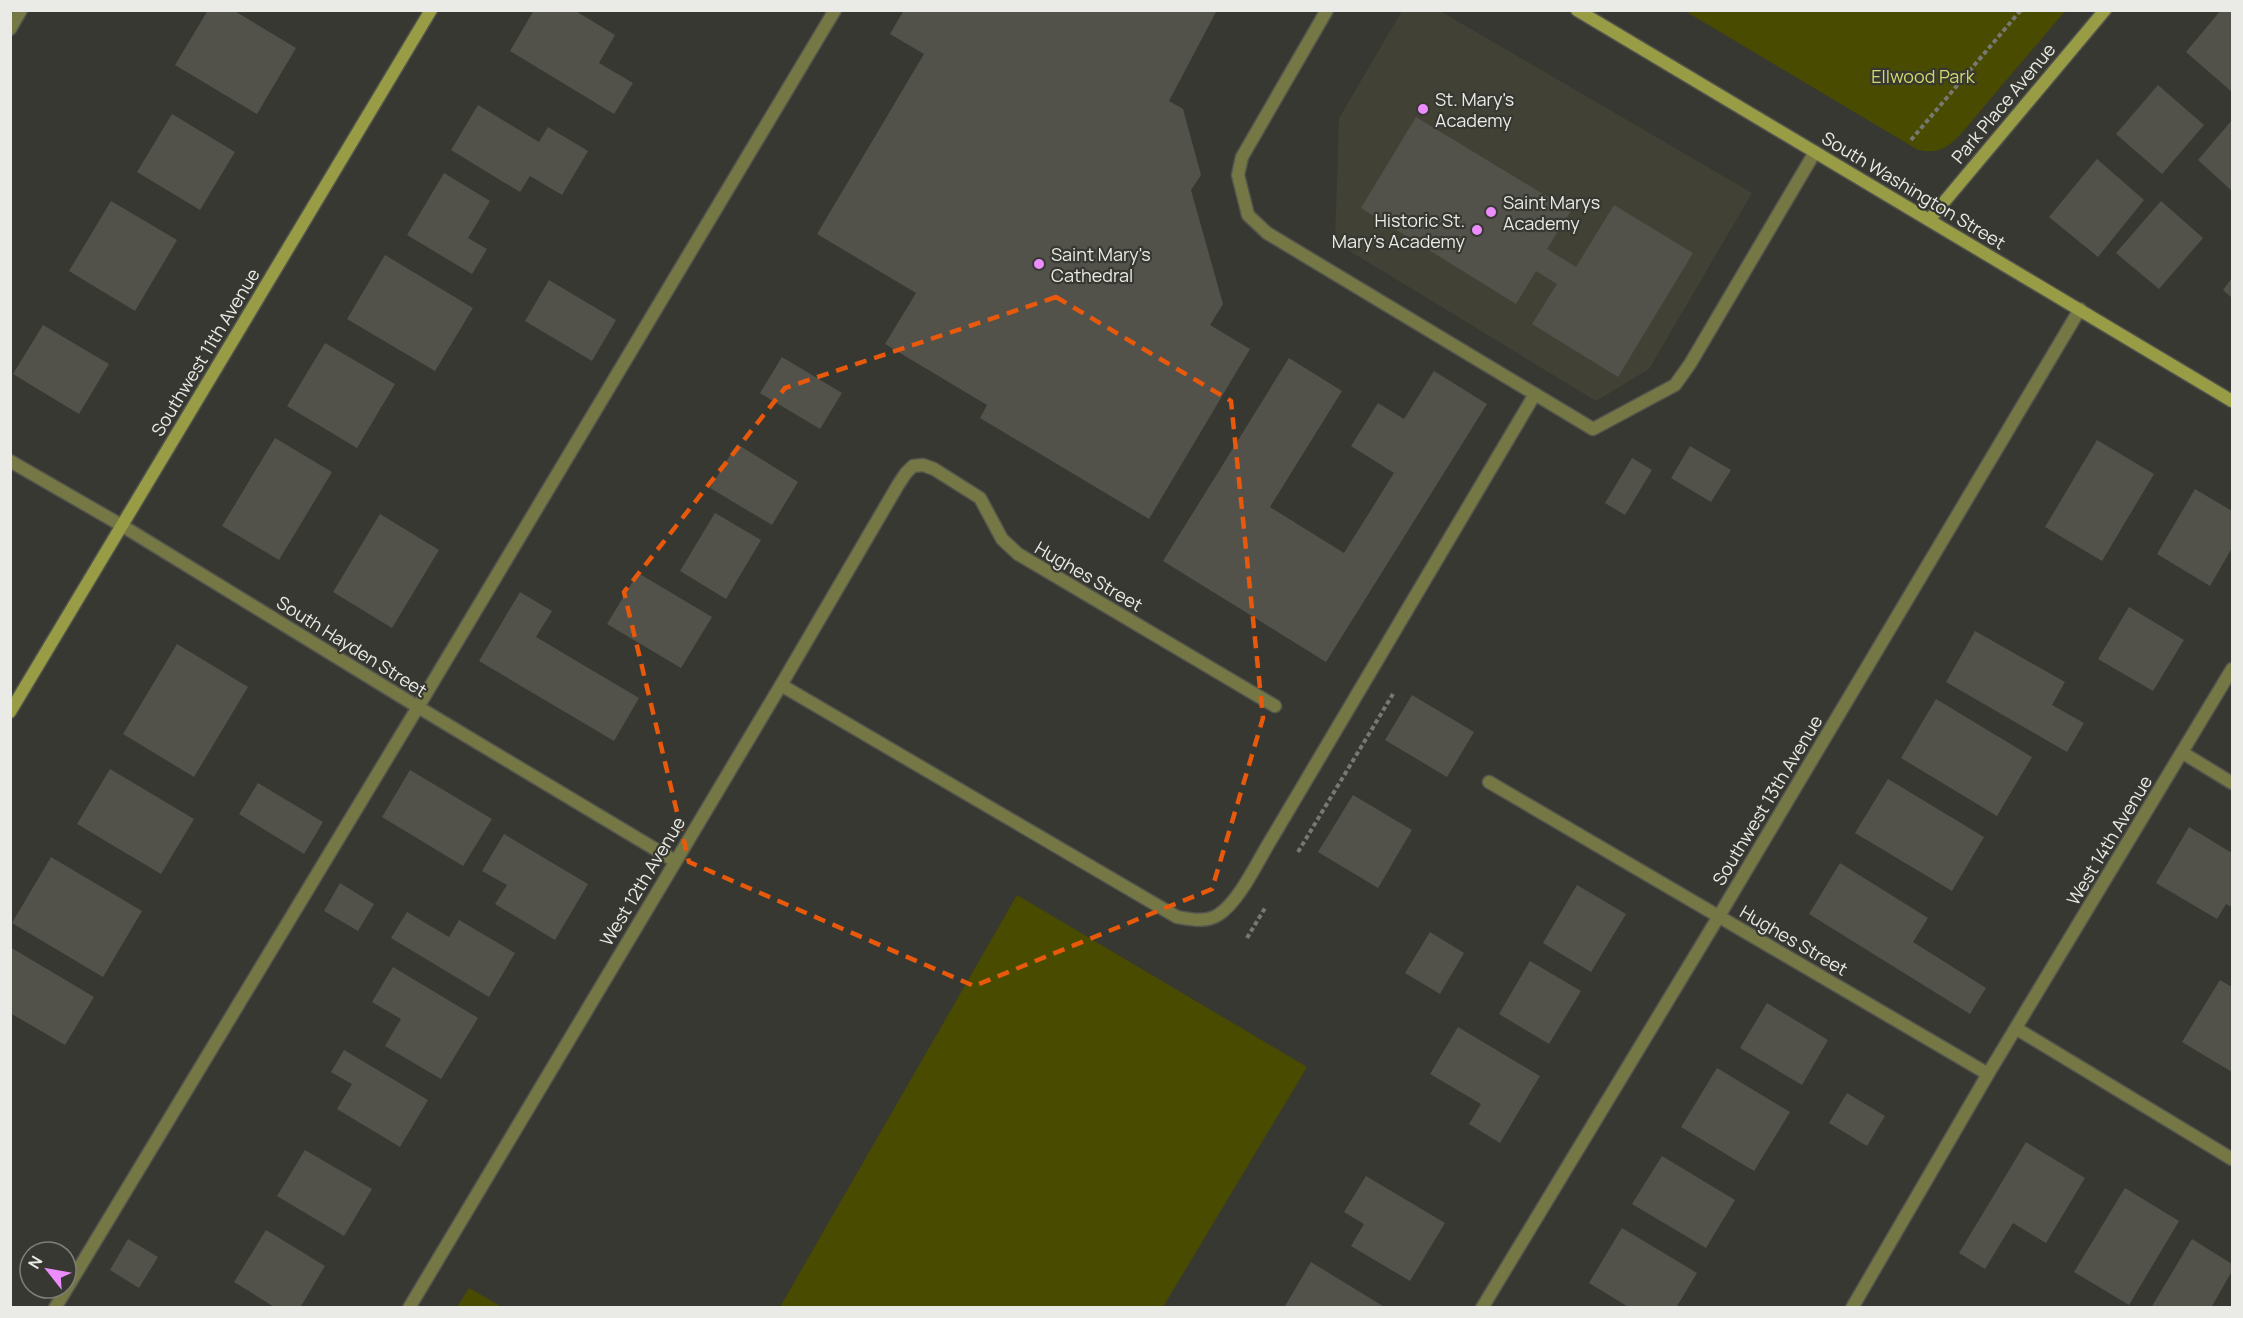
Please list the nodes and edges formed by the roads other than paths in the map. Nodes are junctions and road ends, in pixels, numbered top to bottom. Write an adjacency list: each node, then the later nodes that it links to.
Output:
1 (21, 10): 7 (street)
2 (431, 10): 15 (street, Southwest 11th Avenue)
3 (835, 10): 19 (street)
4 (1327, 10): 11 (street)
5 (1577, 10): 8 (street, South Washington Street)
6 (2105, 10): 9 (street, Park Place Avenue)
7 (10, 28)
8 (1815, 152): 9 (street, South Washington Street); 11 (street)
9 (1929, 219): 10 (street, South Washington Street)
10 (2080, 309): 12 (street, South Washington Street); 25 (street, Southwest 13th Avenue)
11 (1535, 394): 17 (street)
12 (2232, 401)
13 (10, 461): 15 (street, South Hayden Street)
14 (906, 473): 17 (street, West 12th Avenue); 18 (street, Hughes Street)
15 (121, 525): 19 (street, South Hayden Street); 20 (street, Southwest 11th Avenue)
16 (2232, 669): 21 (street, West 14th Avenue)
17 (781, 685): 24 (street, West 12th Avenue)
18 (1275, 706)
19 (418, 707): 24 (street, South Hayden Street); 29 (street)
20 (10, 712)
21 (2183, 753): 23 (street); 26 (street, West 14th Avenue)
22 (1489, 782): 25 (street, Hughes Street)
23 (2232, 783)
24 (675, 861): 30 (street, West 12th Avenue)
25 (1719, 916): 27 (street, Hughes Street); 31 (street, Southwest 13th Avenue)
26 (2017, 1029): 27 (street, West 14th Avenue); 28 (street)
27 (1988, 1074): 32 (street)
28 (2232, 1159)
29 (55, 1308)
30 (409, 1308)
31 (1482, 1308)
32 (1852, 1308)

